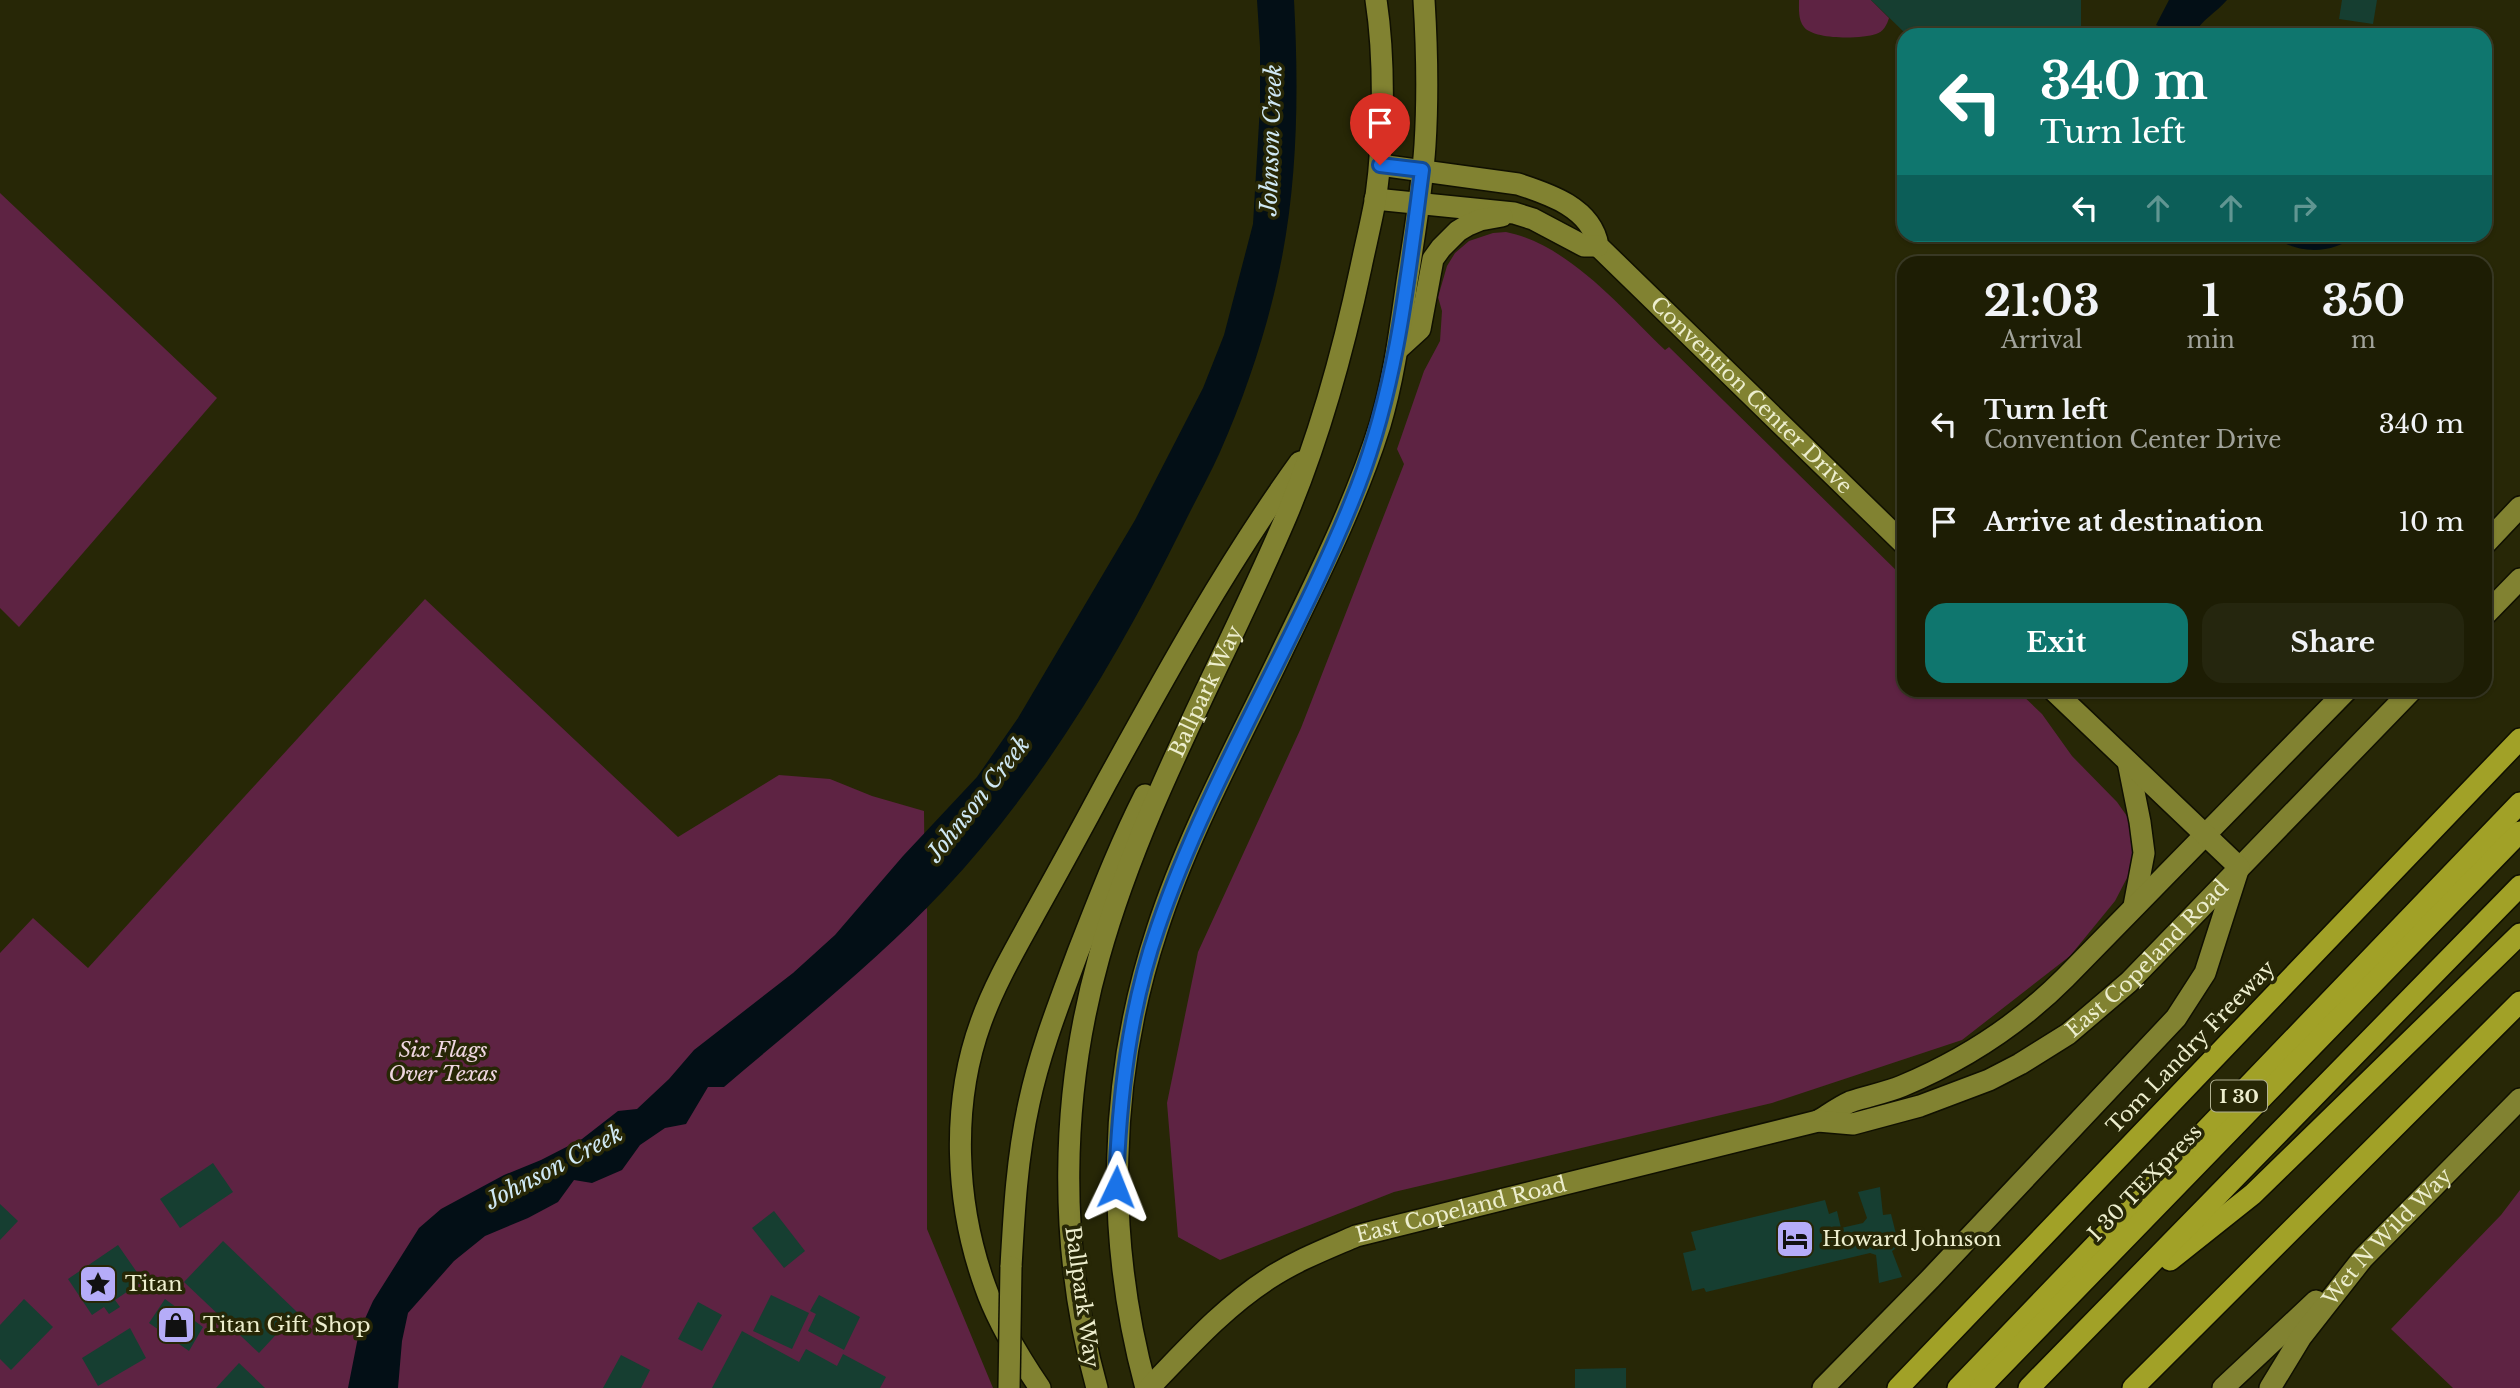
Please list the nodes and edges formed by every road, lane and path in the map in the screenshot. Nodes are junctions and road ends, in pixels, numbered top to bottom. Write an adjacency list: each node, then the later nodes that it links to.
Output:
1 (1377, 0): 3 (main road, Ballpark Way)
2 (1424, 0): 4 (main road, Ballpark Way)
3 (1380, 165): 4 (main road, Convention Center Drive); 5 (main road, Ballpark Way)
4 (1422, 170): 6 (main road, Ballpark Way); 8 (main road, Convention Center Drive)
5 (1375, 200): 6 (main road, Convention Center Drive); 10 (main road, Ballpark Way)
6 (1418, 203): 7 (main road, Convention Center Drive); 9 (main road, Ballpark Way)
7 (1514, 214): 8 (main road, Convention Center Drive); 9 (main road)
8 (1598, 246): 12 (main road, Convention Center Drive)
9 (1397, 351): 37 (main road, Ballpark Way)
10 (1315, 441): 19 (main road, Ballpark Way); 35 (main road)
11 (2520, 507): 13 (main road)
12 (1897, 537)
13 (2492, 537)
14 (2520, 579): 15 (main road)
15 (2492, 608)
16 (2060, 697): 21 (main road)
17 (2340, 697): 24 (main road, East Copeland Road)
18 (2405, 697): 25 (main road, East Copeland Road)
19 (1195, 713): 34 (main road, bridge); 36 (main road, Ballpark Way)
20 (2518, 740): 39 (highway, Tom Landry Freeway / I 30)
21 (2128, 762): 24 (main road); 27 (main road)
22 (2520, 803): 40 (highway, I 30)
23 (2520, 832): 41 (highway, I 30 TEXpress)
24 (2204, 835): 25 (main road); 27 (main road, East Copeland Road)
25 (2239, 867): 31 (main road, East Copeland Road); 38 (main road)
26 (2520, 886): 33 (highway)
27 (2134, 906): 31 (main road, East Copeland Road)
28 (2520, 934): 33 (highway)
29 (2520, 1002): 43 (highway)
30 (2520, 1099): 32 (main road, Wet N Wild Way)
31 (1818, 1121): 37 (main road, East Copeland Road)
32 (2363, 1258): 44 (main road); 45 (main road, Wet N Wild Way)
33 (2097, 1318): 42 (highway)
34 (1009, 1388)
35 (1040, 1388)
36 (1097, 1388)
37 (1147, 1388)
38 (1823, 1388)
39 (1898, 1388)
40 (1958, 1388)
41 (1980, 1388)
42 (2029, 1388)
43 (2133, 1388)
44 (2223, 1388)
45 (2270, 1388)

